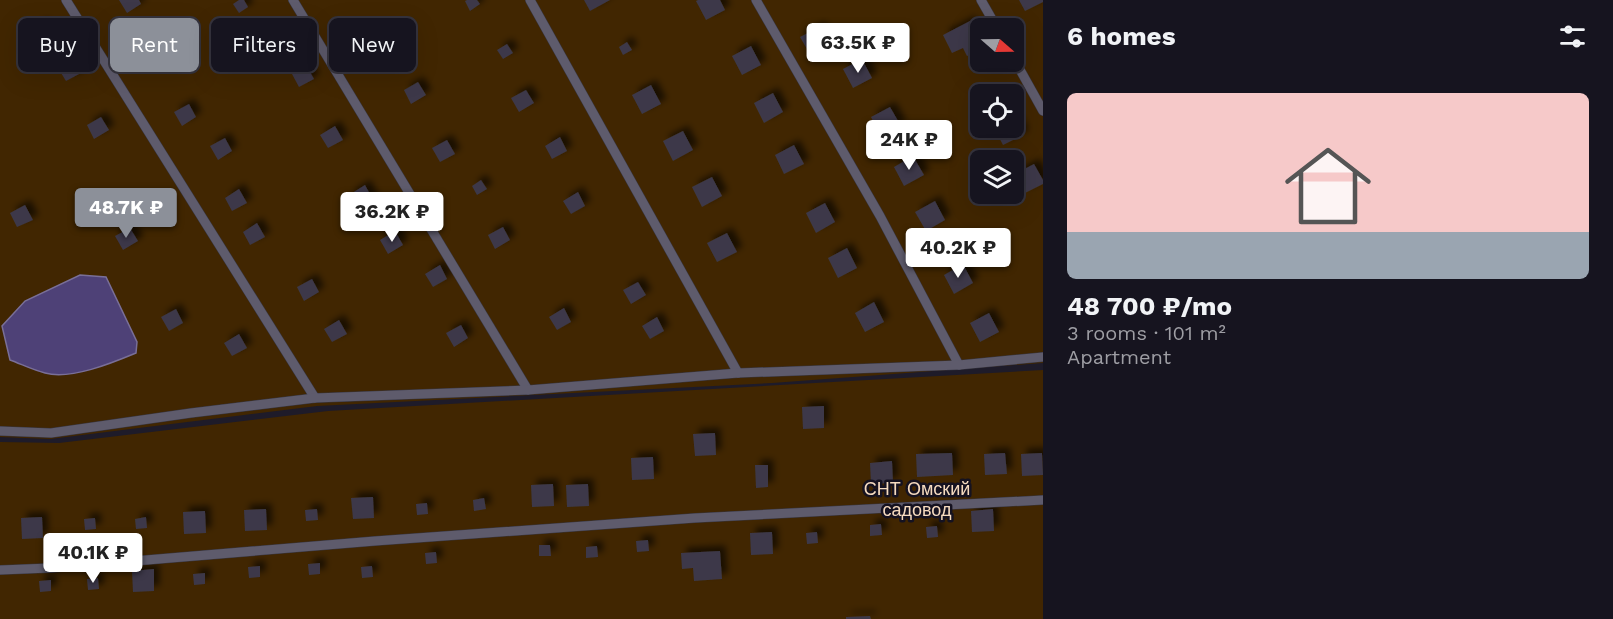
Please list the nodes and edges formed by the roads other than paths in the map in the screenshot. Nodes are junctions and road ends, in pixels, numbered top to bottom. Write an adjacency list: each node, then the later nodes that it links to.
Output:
1 (66, 0): 13 (lane)
2 (293, 0): 12 (lane)
3 (530, 0): 11 (lane)
4 (756, 0): 10 (lane)
5 (981, 0): 6 (lane)
6 (991, 18)
7 (1021, 72): 8 (lane)
8 (1043, 111)
9 (1043, 357): 10 (lane)
10 (959, 365): 11 (lane)
11 (738, 373): 12 (lane)
12 (528, 390): 13 (lane)
13 (315, 398): 14 (lane)
14 (0, 432)
15 (1043, 500): 16 (lane)
16 (0, 570)

